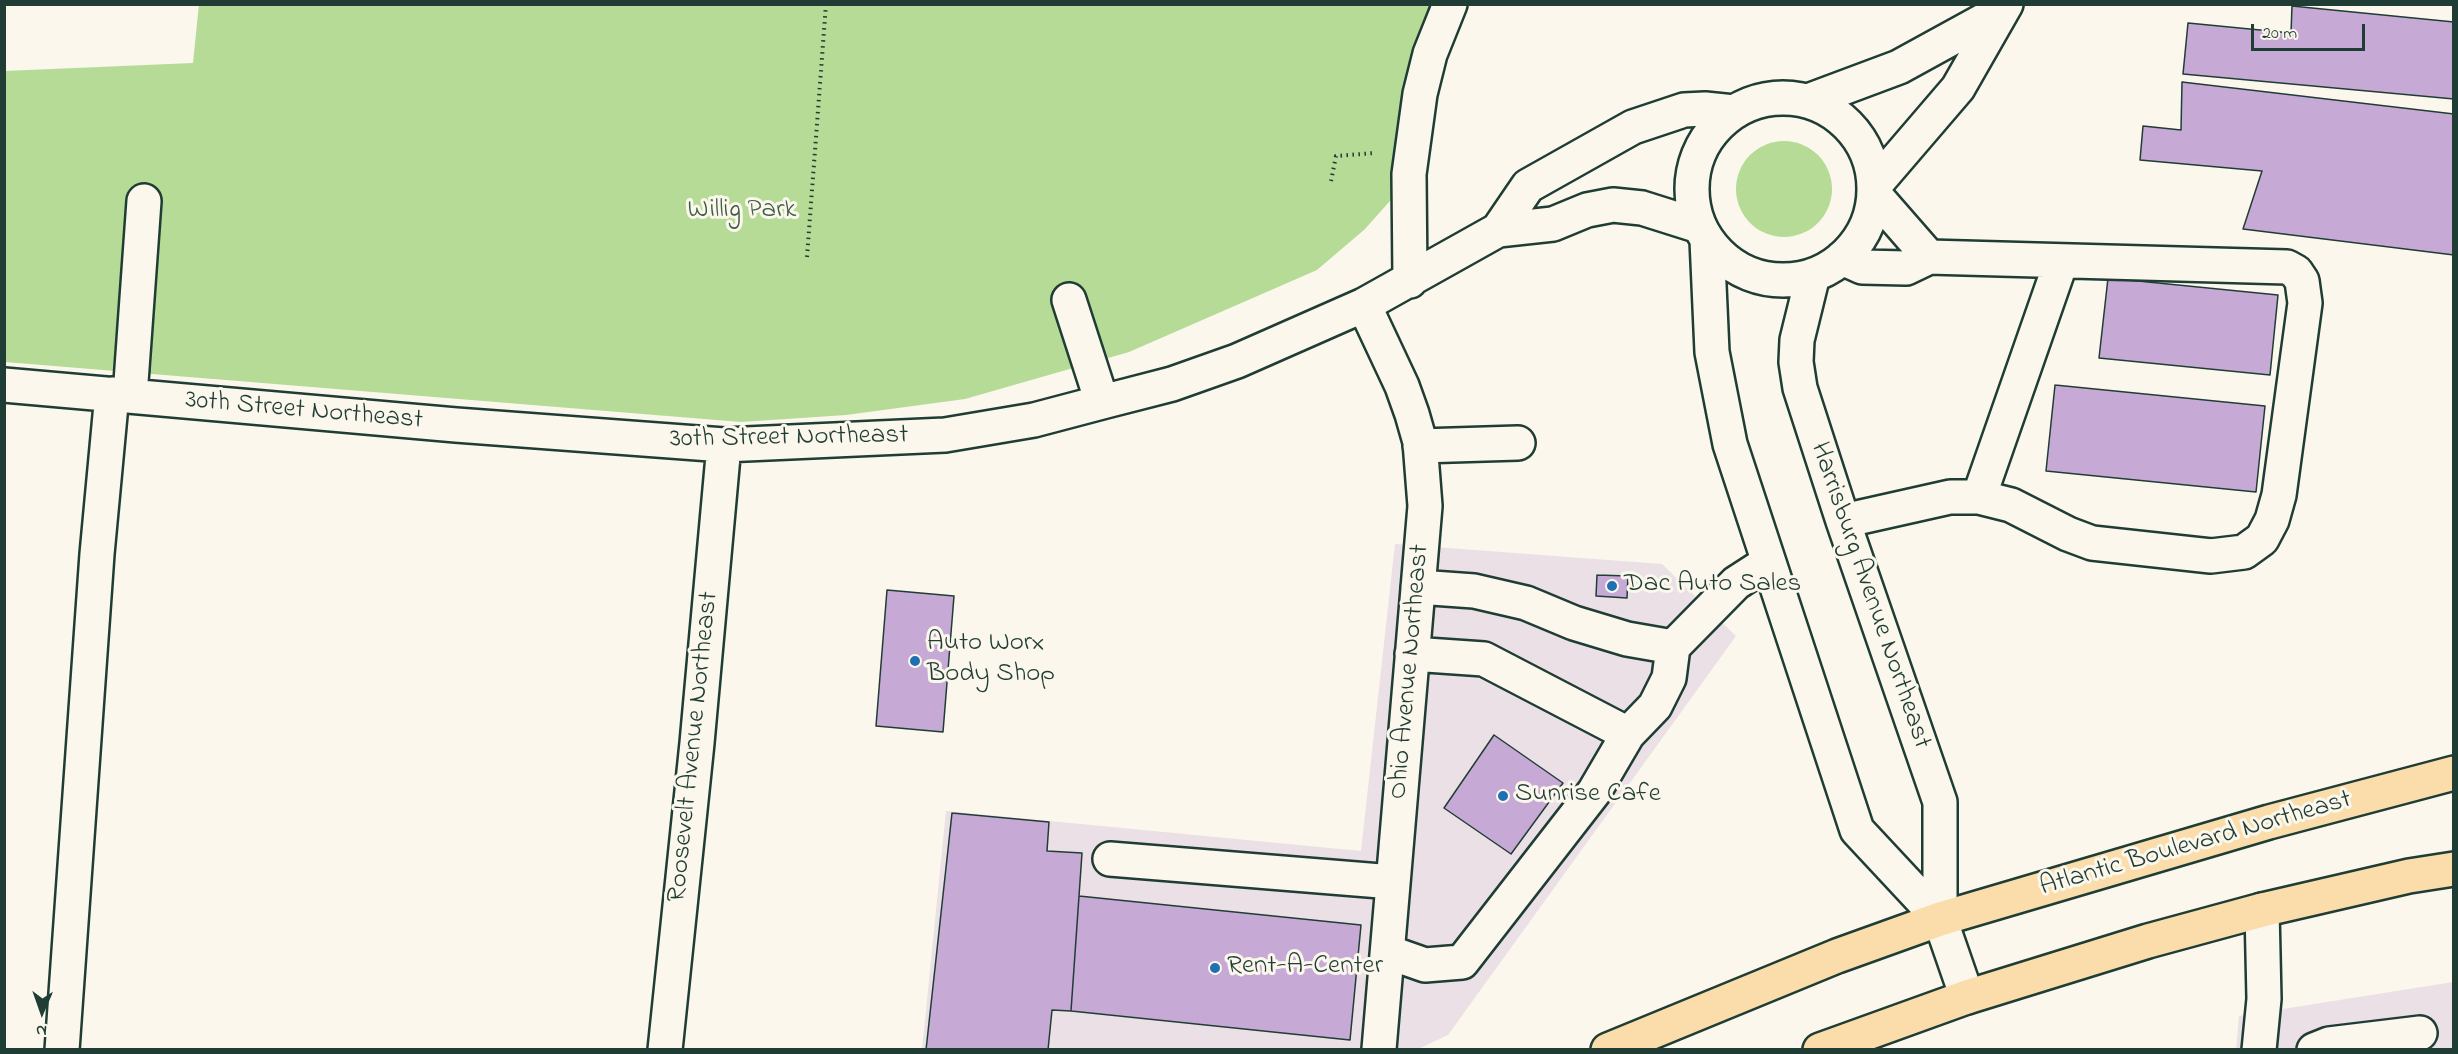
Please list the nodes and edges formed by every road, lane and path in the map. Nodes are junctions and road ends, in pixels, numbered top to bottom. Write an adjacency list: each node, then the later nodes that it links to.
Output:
1 (826, 4): 12 (path)
2 (1450, 4): 6 (street)
3 (2003, 8): 4 (street); 8 (street)
4 (1809, 102): 5 (street); 8 (street)
5 (1734, 112): 10 (street, 30th Street Northeast); 11 (street)
6 (1412, 151): 7 (path); 17 (street)
7 (1331, 181)
8 (1874, 190): 13 (street); 14 (street)
9 (144, 201): 21 (street)
10 (1498, 230): 11 (street, 30th Street Northeast); 17 (street, 30th Street Northeast)
11 (1703, 233): 16 (street); 28 (street, Harrisburg Avenue Northeast)
12 (807, 257)
13 (1929, 257): 14 (street); 15 (street)
14 (1842, 258): 16 (street)
15 (2061, 262): 26 (street); 26 (street)
16 (1813, 275): 27 (street, Harrisburg Avenue Northeast)
17 (1410, 281): 19 (street, 30th Street Northeast)
18 (1069, 300): 22 (street)
19 (1364, 305): 22 (street, 30th Street Northeast); 25 (street, Ohio Avenue Northeast)
20 (4, 385): 21 (street, 30th Street Northeast)
21 (121, 395): 24 (street, 30th Street Northeast); 43 (street)
22 (1101, 402): 24 (street, 30th Street Northeast)
23 (1518, 443): 25 (street)
24 (724, 445): 44 (street, Roosevelt Avenue Northeast)
25 (1420, 446): 29 (street, Ohio Avenue Northeast)
26 (1979, 497): 27 (street)
27 (1843, 521): 38 (street, Harrisburg Avenue Northeast)
28 (1767, 563): 30 (street); 38 (street, Harrisburg Avenue Northeast)
29 (1418, 587): 30 (street); 31 (street, Ohio Avenue Northeast)
30 (1673, 646): 32 (street)
31 (1412, 654): 32 (street); 36 (street, Ohio Avenue Northeast)
32 (1628, 734): 39 (street)
33 (2454, 773): 38 (highway, Atlantic Boulevard Northeast)
34 (1110, 859): 36 (street)
35 (2454, 869): 37 (highway)
36 (1393, 882): 39 (street, Ohio Avenue Northeast)
37 (2262, 910): 40 (highway); 47 (street)
38 (1940, 919): 40 (street, Harrisburg Avenue Northeast); 45 (highway, Atlantic Boulevard Northeast)
39 (1388, 952): 42 (street, Ohio Avenue Northeast)
40 (1967, 997): 46 (highway)
41 (2420, 1034): 48 (street)
42 (1378, 1049)
43 (62, 1050)
44 (665, 1050)
45 (1608, 1050)
46 (1820, 1050)
47 (2259, 1050)
48 (2314, 1050)

